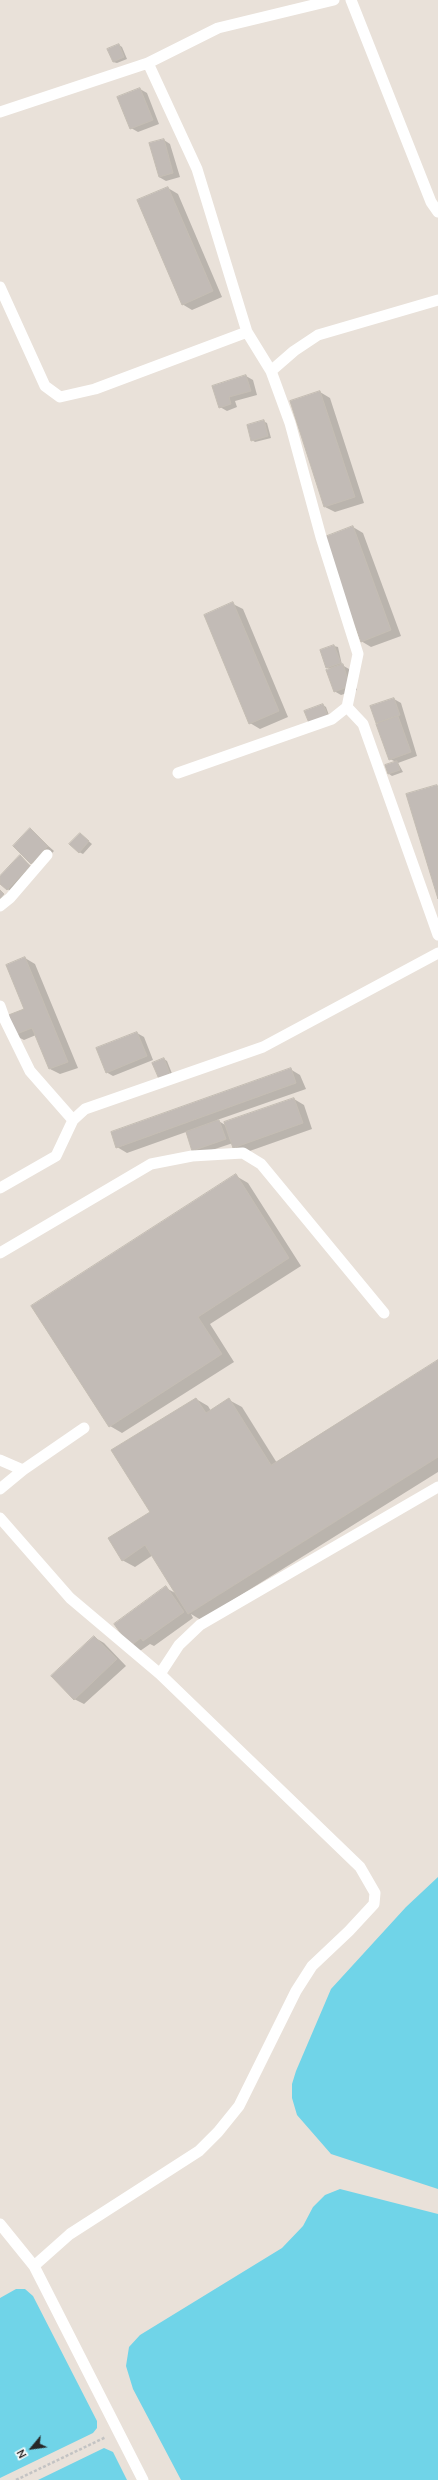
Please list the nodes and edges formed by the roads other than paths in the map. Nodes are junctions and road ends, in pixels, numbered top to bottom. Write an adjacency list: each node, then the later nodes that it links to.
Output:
1 (334, 0): 3 (lane)
2 (351, 0): 5 (lane)
3 (148, 63): 4 (lane); 8 (lane)
4 (0, 112)
5 (438, 212)
6 (0, 287): 8 (lane)
7 (438, 300): 9 (lane)
8 (247, 332): 9 (lane)
9 (272, 371): 10 (lane)
10 (347, 707): 11 (lane); 14 (lane)
11 (178, 773)
12 (47, 855): 13 (lane)
13 (0, 906)
14 (438, 935)
15 (438, 953): 17 (lane)
16 (0, 1006): 17 (lane)
17 (73, 1120): 18 (lane)
18 (0, 1188)
19 (0, 1252): 20 (lane)
20 (384, 1313)
21 (84, 1428): 23 (lane)
22 (0, 1460): 23 (lane)
23 (23, 1470): 25 (lane)
24 (438, 1487): 27 (lane)
25 (0, 1489)
26 (0, 1518): 27 (lane)
27 (160, 1674): 29 (lane)
28 (0, 2224): 29 (lane)
29 (34, 2266): 30 (lane)
30 (143, 2480)

